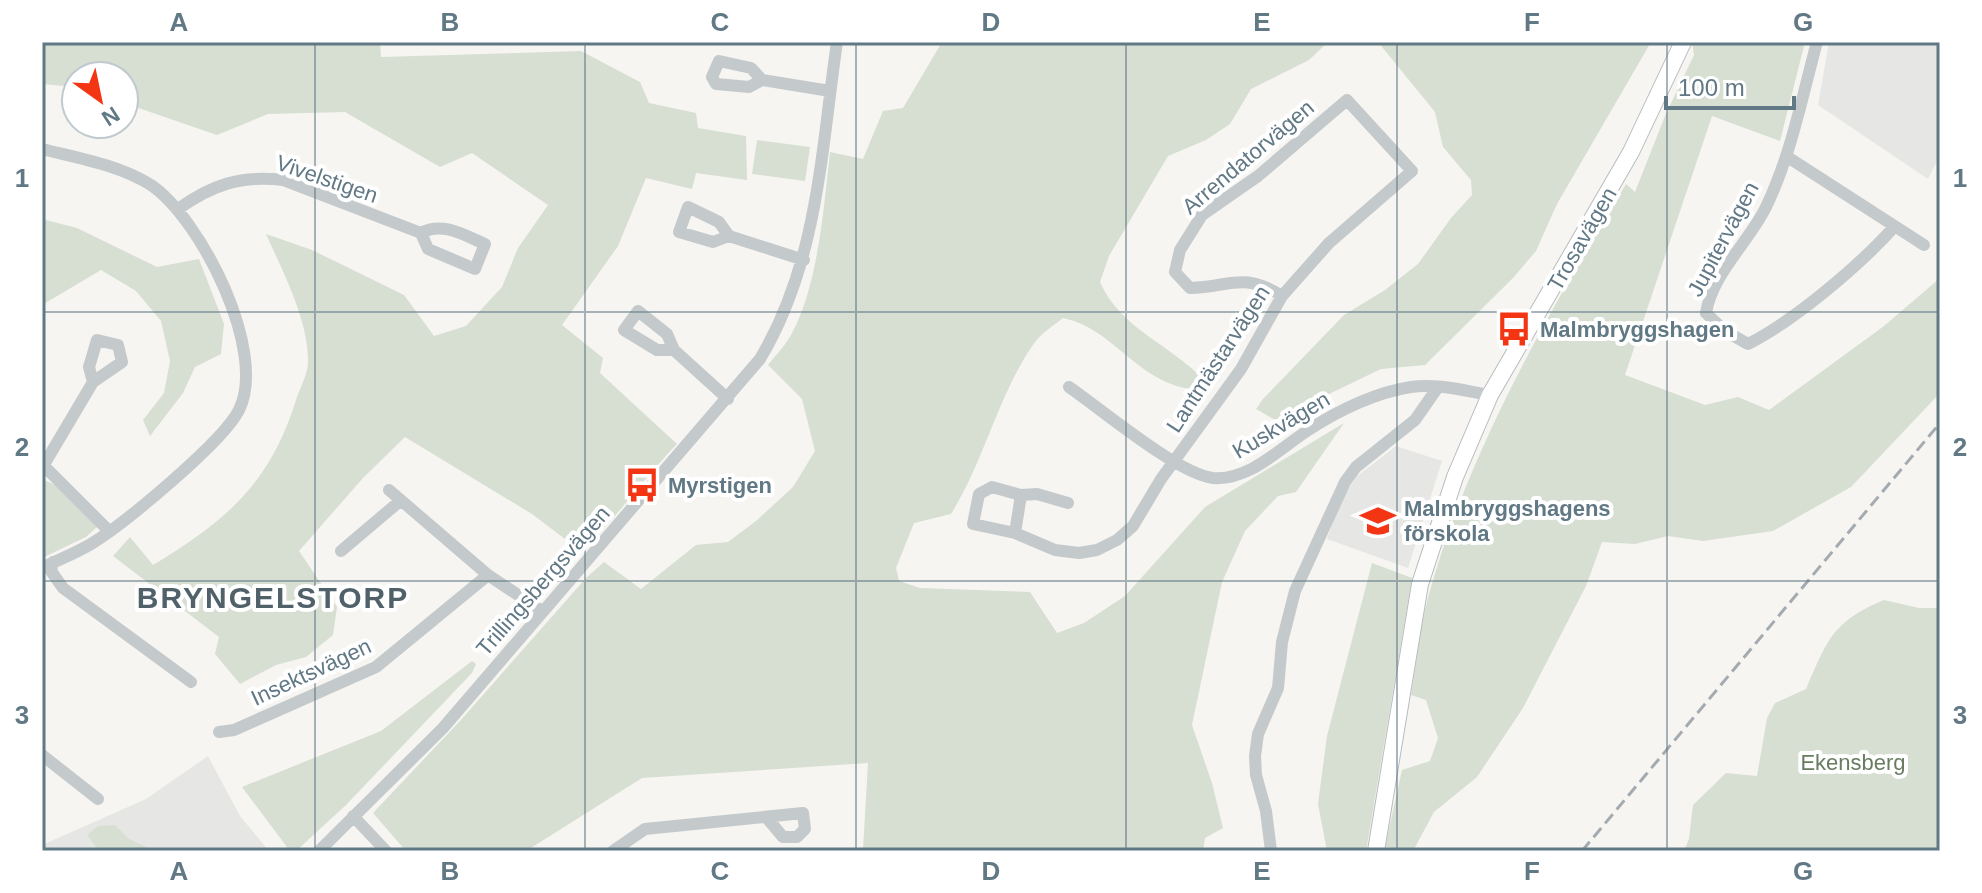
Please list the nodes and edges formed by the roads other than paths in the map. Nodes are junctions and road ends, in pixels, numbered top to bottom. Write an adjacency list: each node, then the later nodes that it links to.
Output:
1 (837, 42): 5 (street, Trillingsbergsvägen)
2 (1683, 42): 20 (main road, Trosavägen)
3 (1817, 42): 7 (street, Jupitervägen)
4 (762, 80): 5 (street)
5 (830, 91): 14 (street, Trillingsbergsvägen)
6 (42, 149): 9 (street)
7 (1786, 156): 10 (street); 10 (street, Jupitervägen)
8 (1412, 171): 15 (street, Lantmästarvägen); 15 (street, Arrendatorvägen)
9 (178, 209): 11 (street, Vivelstigen); 28 (street)
10 (1894, 227): 13 (street)
11 (421, 233): 11 (street, Vivelstigen)
12 (729, 236): 14 (street)
13 (1924, 245)
14 (804, 260): 21 (street, Trillingsbergsvägen)
15 (1282, 296): 22 (street, Lantmästarvägen)
16 (674, 350): 21 (street)
17 (93, 382): 23 (street)
18 (1069, 387): 22 (street, Kuskvägen)
19 (1438, 387): 20 (street, Kuskvägen); 22 (street, Kuskvägen); 43 (street)
20 (1490, 395): 44 (main road, Trosavägen)
21 (728, 399): 33 (street, Trillingsbergsvägen)
22 (1174, 461): 29 (street, Lantmästarvägen)
23 (43, 467): 28 (street)
24 (389, 490): 26 (street)
25 (1021, 495): 27 (street, Lantmästarvägen); 29 (street); 29 (street, Lantmästarvägen)
26 (400, 501): 30 (street); 32 (street)
27 (1068, 503)
28 (109, 531): 31 (street)
29 (1015, 533)
30 (341, 551)
31 (47, 565): 34 (street)
32 (488, 575): 33 (street); 35 (street, Insektsvägen)
33 (542, 611): 38 (street, Trillingsbergsvägen)
34 (191, 682)
35 (219, 732)
36 (42, 755): 37 (street)
37 (98, 799)
38 (353, 816): 40 (street, Trillingsbergsvägen); 41 (street)
39 (766, 817): 42 (street)
40 (319, 851)
41 (386, 851)
42 (613, 851)
43 (1271, 851)
44 (1376, 851)

